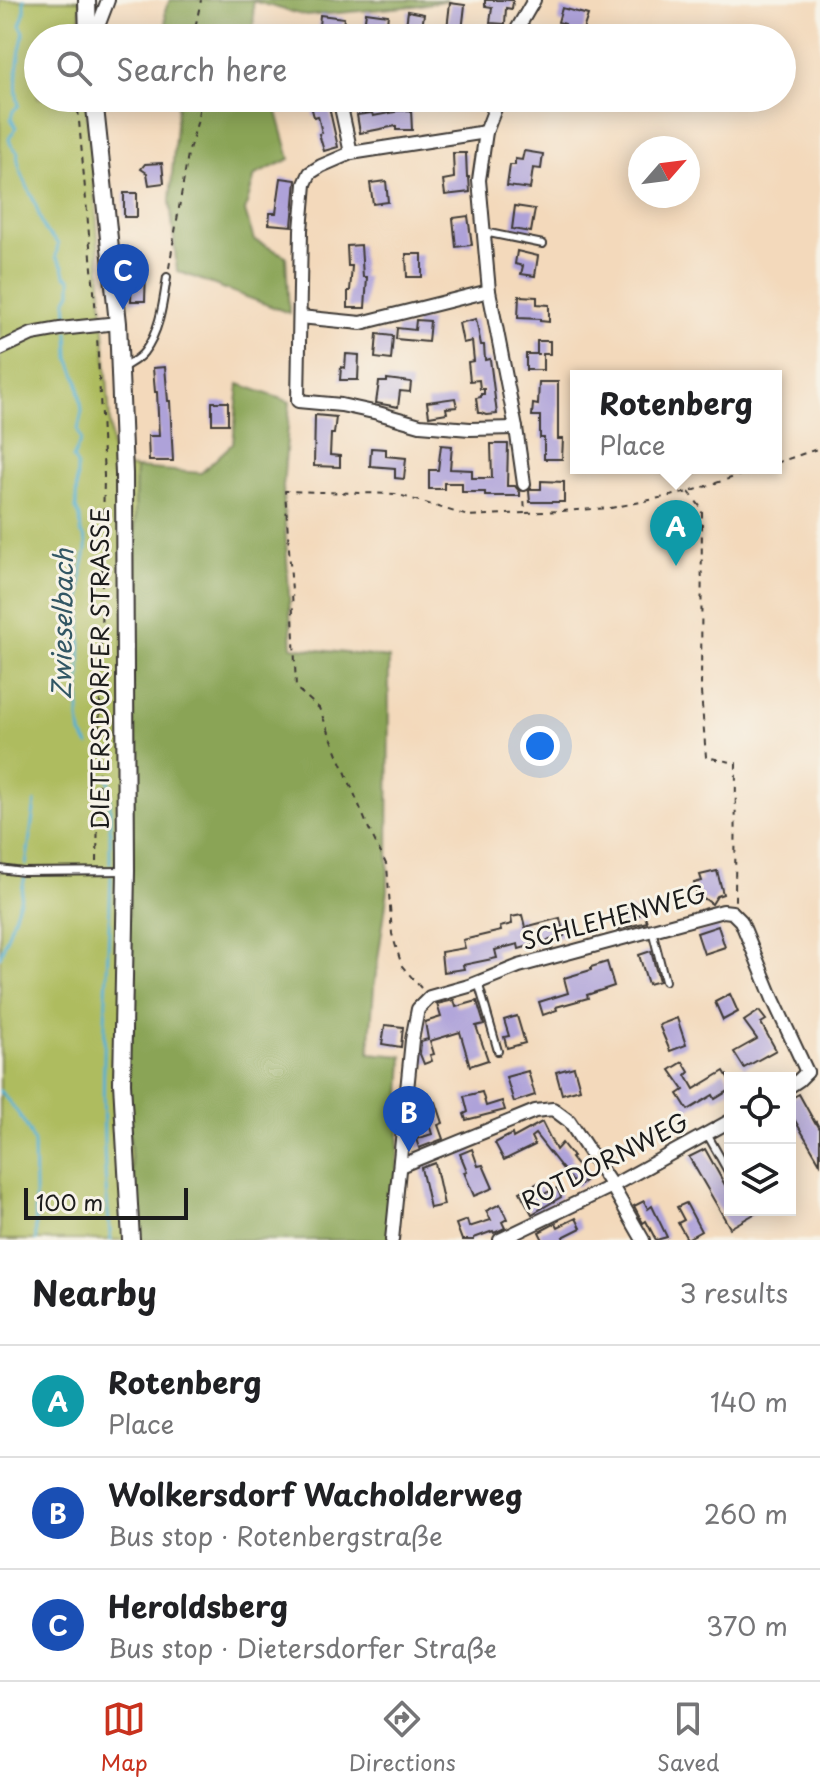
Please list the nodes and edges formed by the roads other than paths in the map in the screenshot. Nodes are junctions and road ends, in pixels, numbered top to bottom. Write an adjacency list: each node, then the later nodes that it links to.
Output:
1 (87, 0): 4 (street)
2 (108, 0): 5 (street)
3 (534, 0): 6 (street)
4 (88, 24)
5 (98, 24)
6 (520, 24)
7 (95, 112): 17 (street, DIETERSDORFER STRASSE)
8 (342, 112): 11 (street)
9 (494, 112): 10 (street)
10 (486, 132): 11 (street); 12 (street)
11 (351, 153): 16 (street)
12 (484, 232): 13 (lane); 15 (street)
13 (543, 244)
14 (167, 277): 19 (lane)
15 (489, 291): 16 (street); 20 (street)
16 (300, 317): 20 (street)
17 (118, 323): 18 (street); 19 (street, DIETERSDORFER STRASSE)
18 (0, 349)
19 (120, 370): 23 (street, DIETERSDORFER STRASSE)
20 (516, 428): 21 (street)
21 (524, 484)
22 (0, 869): 23 (lane)
23 (126, 871): 34 (street, DIETERSDORFER STRASSE)
24 (652, 930): 25 (lane); 26 (street, SCHLEHENWEG); 28 (street, SCHLEHENWEG)
25 (665, 981)
26 (478, 982): 27 (lane); 32 (street, SCHLEHENWEG)
27 (498, 1051)
28 (814, 1074)
29 (724, 1124): 30 (street, ROTDORNWEG)
30 (707, 1134): 31 (lane); 33 (street, ROTDORNWEG)
31 (724, 1164)
32 (400, 1166): 33 (street); 35 (street)
33 (612, 1186): 36 (street, ROTDORNWEG); 37 (street)
34 (131, 1240)
35 (392, 1240)
36 (500, 1240)
37 (643, 1240)

